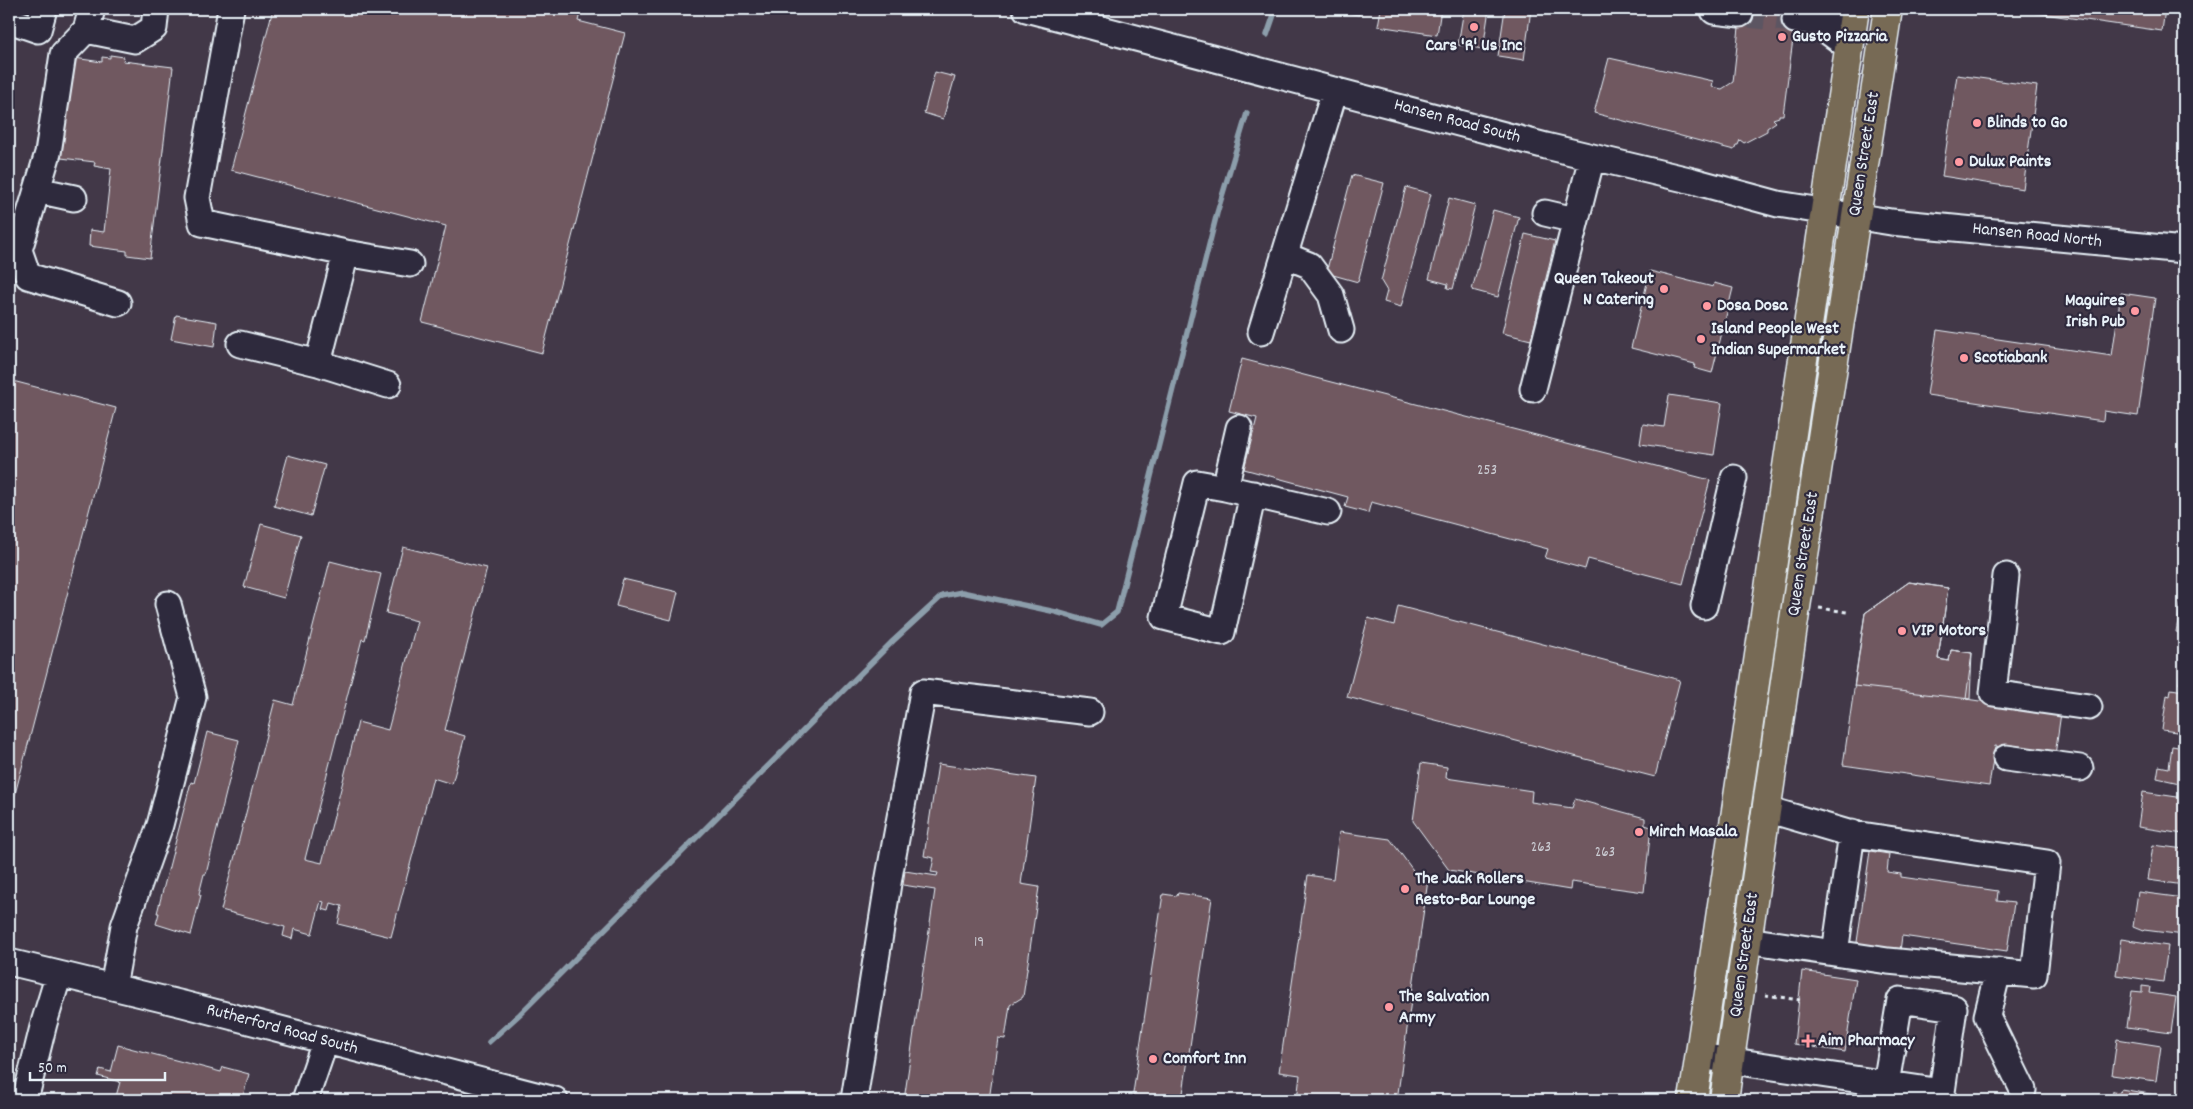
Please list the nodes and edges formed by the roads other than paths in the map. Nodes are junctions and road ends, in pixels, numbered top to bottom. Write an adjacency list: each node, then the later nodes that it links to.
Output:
1 (44, 9): 11 (street)
2 (156, 9): 10 (street)
3 (231, 9): 23 (street)
4 (1026, 9): 13 (street, Hansen Road South)
5 (1714, 9): 9 (street)
6 (1846, 9): 12 (street)
7 (1855, 9): 12 (main road, Queen Street East)
8 (1888, 9): 19 (main road, Queen Street East)
9 (1740, 14)
10 (89, 19): 15 (street)
11 (9, 20)
12 (1849, 47): 17 (main road, Queen Street East)
13 (1335, 90): 14 (street, Hansen Road South); 24 (street)
14 (1592, 157): 17 (street, Hansen Road South); 20 (street)
15 (37, 190): 16 (street); 26 (street)
16 (74, 198)
17 (1823, 211): 19 (street, Hansen Road South); 54 (main road, Queen Street East)
18 (1545, 212): 20 (street)
19 (1856, 216): 21 (street, Hansen Road South); 45 (main road, Queen Street East)
20 (1575, 220): 32 (street)
21 (1891, 222): 22 (street, Hansen Road North)
22 (2184, 250)
23 (346, 253): 25 (street); 30 (street)
24 (1284, 255): 27 (street); 28 (street)
25 (410, 264)
26 (118, 303)
27 (1341, 330)
28 (1261, 332)
29 (240, 344): 30 (street)
30 (318, 363): 31 (street)
31 (388, 385)
32 (1533, 389)
33 (1239, 428): 35 (street)
34 (1734, 478): 40 (street)
35 (1225, 488): 36 (street); 36 (street)
36 (1252, 494): 37 (street)
37 (1328, 512)
38 (2006, 576): 41 (street)
39 (168, 604): 52 (street)
40 (1704, 606)
41 (2089, 707)
42 (1090, 712): 61 (street)
43 (2006, 758): 44 (street)
44 (2080, 768)
45 (1766, 809): 46 (street); 47 (main road, Queen Street East)
46 (1852, 833): 48 (street); 50 (street)
47 (1747, 940): 48 (street); 55 (main road, Queen Street East)
48 (1835, 953): 50 (street)
49 (9, 962): 51 (street, Rutherford Road South)
50 (1998, 972): 57 (street)
51 (59, 974): 52 (street, Rutherford Road South); 58 (street)
52 (113, 987): 53 (street, Rutherford Road South)
53 (325, 1042): 59 (street); 60 (street, Rutherford Road South)
54 (1700, 1056): 55 (street); 62 (main road, Queen Street East)
55 (1730, 1060): 56 (street); 63 (main road, Queen Street East)
56 (1886, 1084)
57 (2023, 1090)
58 (25, 1100)
59 (306, 1100)
60 (555, 1100)
61 (854, 1100)
62 (1693, 1100)
63 (1724, 1100)

